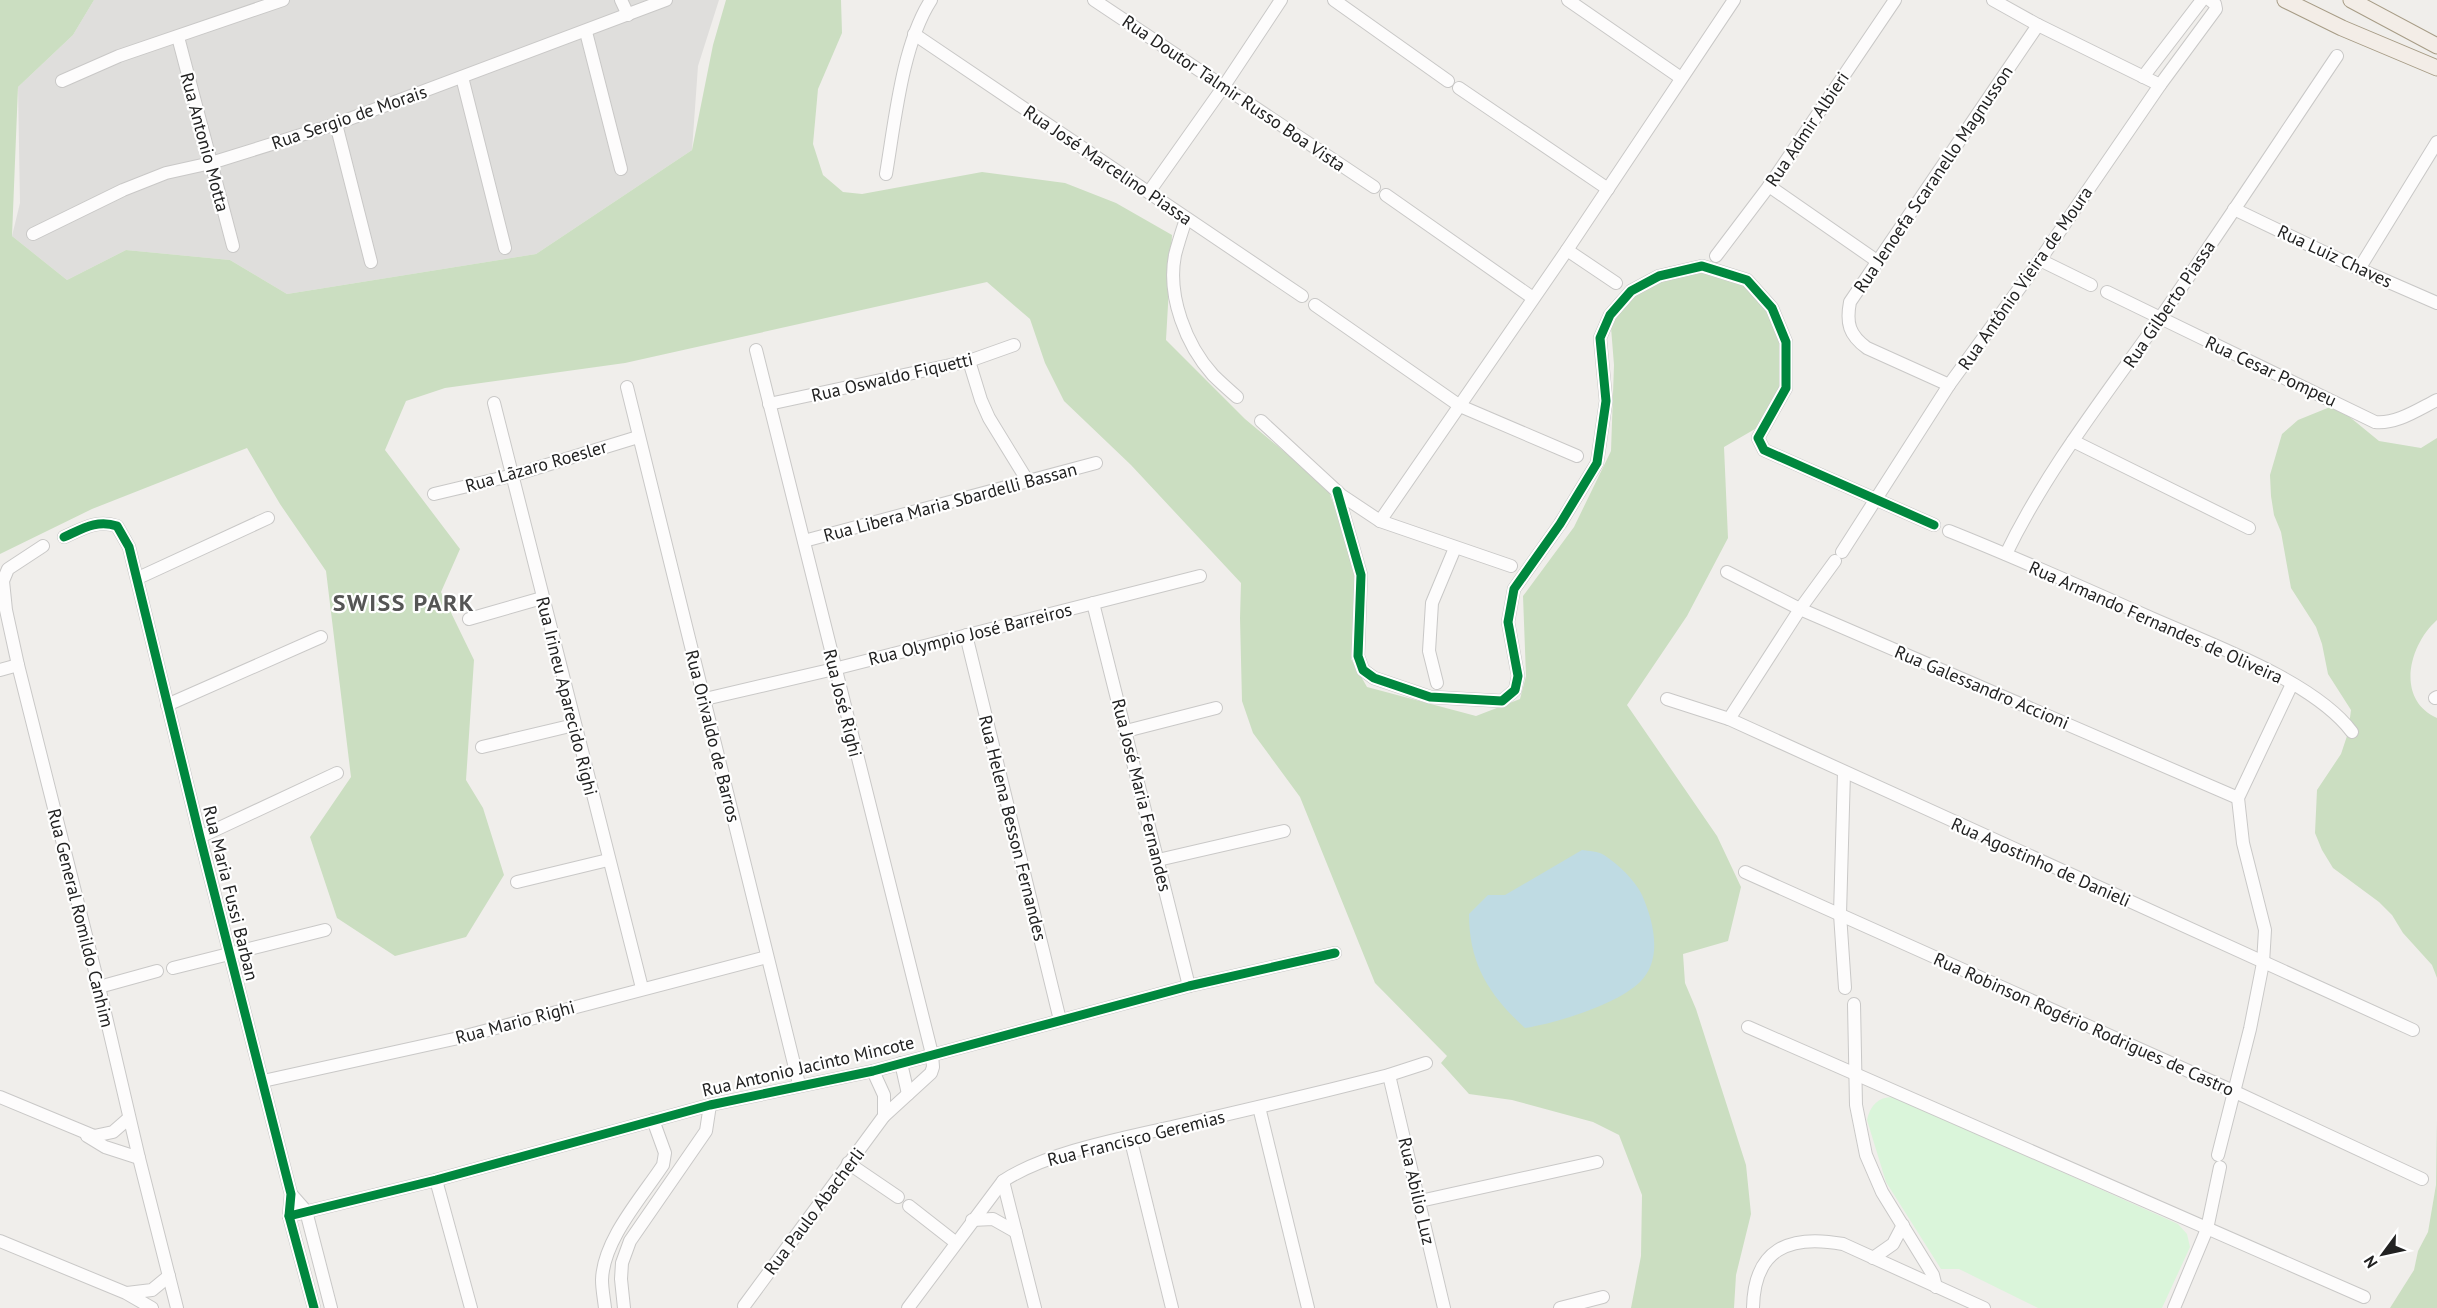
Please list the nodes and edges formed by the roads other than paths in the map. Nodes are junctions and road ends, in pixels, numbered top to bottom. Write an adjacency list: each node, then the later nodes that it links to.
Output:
1 (283, 0): 20 (street)
2 (621, 0): 16 (street)
3 (666, 0): 16 (street, Rua Sergio de Morais)
4 (931, 0): 19 (street)
5 (1094, 0): 30 (street, Rua Doutor Talmir Russo Boa Vista)
6 (1281, 0): 30 (street)
7 (1335, 0): 28 (street)
8 (1568, 0): 26 (street)
9 (1734, 0): 26 (street)
10 (1895, 0): 37 (street, Rua Admir Albieri)
11 (1993, 0): 17 (street)
12 (2202, 0): 25 (street)
13 (2284, 0): 23 (main road)
14 (2355, 1): 21 (main road)
15 (2213, 4): 29 (street, Rua Antônio Vieira de Moura)
16 (627, 15): 18 (street, Rua Sergio de Morais)
17 (2038, 25): 25 (street); 50 (street, Rua Jenoefa Scaranello Magnusson)
18 (586, 32): 24 (street, Rua Sergio de Morais); 35 (street)
19 (914, 34): 36 (street); 40 (street, Rua José Marcelino Piassa)
20 (178, 37): 27 (street); 34 (street, Rua Antonio Motta)
21 (2437, 46)
22 (2337, 56): 42 (street, Rua Gilberto Piassa)
23 (2437, 68)
24 (462, 77): 32 (street, Rua Sergio de Morais); 46 (street)
25 (2143, 77): 29 (street)
26 (1681, 78): 39 (street)
27 (62, 81)
28 (1448, 81)
29 (2160, 85): 49 (street, Rua Antônio Vieira de Moura)
30 (1224, 86): 38 (street, Rua Doutor Talmir Russo Boa Vista); 40 (street)
31 (1459, 88): 39 (street)
32 (336, 124): 34 (street, Rua Sergio de Morais); 51 (street)
33 (2437, 142): 52 (street)
34 (211, 163): 44 (street, Rua Sergio de Morais); 45 (street, Rua Antonio Motta)
35 (621, 168)
36 (886, 174)
37 (1769, 186): 48 (street, Rua Admir Albieri); 50 (street)
38 (1374, 187)
39 (1608, 189): 47 (street)
40 (1149, 192): 43 (street, Rua José Marcelino Piassa)
41 (1386, 195): 57 (street)
42 (2234, 209): 52 (street, Rua Luiz Chaves); 60 (street, Rua Gilberto Piassa)
43 (1186, 219): 56 (street, Rua José Marcelino Piassa); 66 (street)
44 (33, 234)
45 (233, 246)
46 (505, 248)
47 (1567, 250): 53 (street); 57 (street)
48 (1716, 256)
49 (2040, 260): 54 (street); 64 (street, Rua Antônio Vieira de Moura)
50 (1877, 261): 64 (street, Rua Jenoefa Scaranello Magnusson)
51 (371, 262)
52 (2358, 268): 58 (street, Rua Luiz Chaves)
53 (1616, 283)
54 (2091, 285)
55 (2107, 292): 60 (street, Rua Cesar Pompeu)
56 (1302, 296)
57 (1533, 297): 70 (street)
58 (2437, 303)
59 (1315, 305): 70 (street)
60 (2160, 318): 67 (street, Rua Cesar Pompeu); 73 (street, Rua Gilberto Piassa)
61 (1014, 345): 63 (street, Rua Oswaldo Fiquetti)
62 (756, 350): 69 (street, Rua José Righi)
63 (969, 361): 69 (street, Rua Oswaldo Fiquetti); 77 (street)
64 (1949, 386): 80 (street, Rua Antônio Vieira de Moura)
65 (627, 387): 72 (street, Rua Orivaldo de Barros)
66 (1237, 397)
67 (2437, 400)
68 (494, 403): 76 (street, Rua Irineu Aparecido Righi)
69 (769, 404): 87 (street, Rua José Righi)
70 (1461, 406): 74 (street); 82 (street)
71 (1262, 421): 78 (street)
72 (638, 437): 76 (street, Rua Lãzaro Roesler); 106 (street, Rua Orivaldo de Barros)
73 (2073, 441): 84 (street); 90 (street, Rua Gilberto Piassa)
74 (1577, 456)
75 (1096, 463): 77 (street, Rua Libera Maria Sbardelli Bassan)
76 (514, 475): 79 (street, Rua Lãzaro Roesler); 95 (street, Rua Irineu Aparecido Righi)
77 (1027, 480): 87 (street, Rua Libera Maria Sbardelli Bassan)
78 (1337, 491): 80 (street); 82 (street)
79 (434, 494)
80 (1877, 499): 83 (street); 97 (street, Rua Antônio Vieira de Moura)
81 (268, 518): 94 (street)
82 (1380, 521): 89 (street)
83 (1934, 525)
84 (2249, 528)
85 (1949, 531): 90 (street, Rua Armando Fernandes de Oliveira)
86 (64, 537): 94 (street)
87 (804, 541): 102 (street, Rua José Righi)
88 (43, 546): 101 (street, Rua General Romildo Canhim)
89 (1455, 548): 91 (street); 104 (street)
90 (2006, 554): 105 (street, Rua Armando Fernandes de Oliveira)
91 (1511, 566)
92 (1727, 572): 97 (street, Rua Galessandro Accioni)
93 (1200, 576): 96 (street, Rua Olympio José Barreiros)
94 (138, 578): 108 (street, Rua Maria Fussi Barban)
95 (542, 598): 98 (street); 111 (street, Rua Irineu Aparecido Righi)
96 (1093, 603): 99 (street, Rua Olympio José Barreiros); 112 (street, Rua José Maria Fernandes)
97 (1800, 609): 110 (street, Rua Antônio Vieira de Moura); 117 (street, Rua Galessandro Accioni)
98 (469, 619)
99 (966, 635): 102 (street, Rua Olympio José Barreiros); 137 (street, Rua Helena Besson Fernandes)
100 (321, 637): 108 (street)
101 (18, 665): 103 (street); 133 (street, Rua General Romildo Canhim)
102 (834, 669): 106 (street, Rua Olympio José Barreiros); 140 (street, Rua José Righi)
103 (0, 670)
104 (1437, 683)
105 (2292, 684): 113 (street, Rua Armando Fernandes de Oliveira); 117 (street)
106 (705, 699): 128 (street, Rua Orivaldo de Barros)
107 (1667, 699): 110 (street, Rua Agostinho de Danieli)
108 (167, 705): 119 (street, Rua Maria Fussi Barban)
109 (1216, 708): 112 (street)
110 (1729, 719): 115 (street, Rua Agostinho de Danieli)
111 (574, 725): 114 (street); 120 (street, Rua Irineu Aparecido Righi)
112 (1126, 731): 121 (street, Rua José Maria Fernandes)
113 (2352, 732)
114 (482, 747)
115 (1844, 772): 124 (street); 129 (street, Rua Agostinho de Danieli)
116 (337, 773): 119 (street)
117 (2238, 798): 129 (street)
118 (1284, 831): 121 (street)
119 (200, 837): 127 (street, Rua Maria Fussi Barban)
120 (608, 860): 123 (street); 134 (street, Rua Irineu Aparecido Righi)
121 (1158, 860): 132 (street, Rua José Maria Fernandes)
122 (1745, 872): 124 (street, Rua Robinson Rogério Rodrigues de Castro)
123 (517, 882)
124 (1840, 914): 135 (street); 148 (street, Rua Robinson Rogério Rodrigues de Castro)
125 (325, 930): 127 (street)
126 (1335, 953): 132 (street, Rua Antonio Jacinto Mincote)
127 (230, 954): 130 (street); 146 (street, Rua Maria Fussi Barban)
128 (767, 957): 134 (street, Rua Mario Righi); 147 (street, Rua Orivaldo de Barros)
129 (2264, 963): 139 (street, Rua Agostinho de Danieli); 148 (street)
130 (173, 968)
131 (157, 971): 133 (street)
132 (1189, 986): 137 (street, Rua Antonio Jacinto Mincote)
133 (99, 987): 154 (street, Rua General Romildo Canhim)
134 (642, 988): 146 (street, Rua Mario Righi)
135 (1845, 988)
136 (1854, 1004): 144 (street)
137 (1060, 1020): 140 (street, Rua Antonio Jacinto Mincote)
138 (1748, 1027): 144 (street)
139 (2413, 1030)
140 (932, 1054): 141 (street, Rua Antonio Jacinto Mincote); 149 (street, Rua Paulo Abacherli)
141 (901, 1063): 143 (street, Rua Antonio Jacinto Mincote); 149 (street)
142 (1426, 1063): 145 (street, Rua Francisco Geremias)
143 (873, 1071): 147 (street, Rua Antonio Jacinto Mincote); 153 (street)
144 (1856, 1074): 171 (street); 172 (street)
145 (1389, 1075): 152 (street, Rua Francisco Geremias); 166 (street, Rua Abilio Luz)
146 (263, 1081): 164 (street, Rua Maria Fussi Barban)
147 (798, 1084): 151 (street, Rua Antonio Jacinto Mincote)
148 (2233, 1091): 161 (street, Rua Robinson Rogério Rodrigues de Castro); 172 (street)
149 (908, 1094): 153 (street, Rua Paulo Abacherli)
150 (0, 1097): 156 (street)
151 (710, 1104): 155 (street, Rua Antonio Jacinto Mincote); 189 (street)
152 (1258, 1107): 157 (street, Rua Francisco Geremias); 193 (street)
153 (884, 1116): 160 (street, Rua Paulo Abacherli)
154 (129, 1118): 156 (street); 158 (street, Rua General Romildo Canhim)
155 (653, 1120): 162 (street, Rua Antonio Jacinto Mincote); 188 (street)
156 (73, 1128): 158 (street)
157 (1130, 1137): 163 (street, Rua Francisco Geremias); 192 (street)
158 (139, 1158): 177 (street, Rua General Romildo Canhim)
159 (1597, 1162): 166 (street)
160 (848, 1163): 165 (street); 182 (street, Rua Paulo Abacherli)
161 (2422, 1179)
162 (436, 1180): 168 (street, Rua Antonio Jacinto Mincote); 187 (street)
163 (1003, 1181): 170 (street, Rua Francisco Geremias); 173 (street)
164 (291, 1194): 168 (street, Rua Maria Fussi Barban); 169 (street, Rua Maria Fussi Barban)
165 (898, 1197)
166 (1420, 1201): 194 (street, Rua Abilio Luz)
167 (909, 1206): 175 (street)
168 (306, 1211): 169 (street, Rua Antonio Jacinto Mincote); 186 (street)
169 (289, 1216): 185 (street)
170 (972, 1220): 173 (street); 175 (street, Rua Francisco Geremias)
171 (1904, 1225): 176 (street); 178 (street)
172 (2207, 1229): 181 (street); 198 (street)
173 (1016, 1232): 191 (street)
174 (0, 1241): 179 (street)
175 (956, 1242): 190 (street, Rua Francisco Geremias)
176 (1873, 1258): 178 (street); 196 (street)
177 (169, 1276): 179 (street); 184 (street, Rua General Romildo Canhim)
178 (1936, 1287): 197 (street)
179 (126, 1293): 183 (street)
180 (1604, 1297): 195 (street)
181 (2364, 1297)
182 (744, 1306)
183 (152, 1308)
184 (177, 1308)
185 (314, 1308)
186 (331, 1308)
187 (471, 1308)
188 (605, 1308)
189 (624, 1308)
190 (908, 1308)
191 (1035, 1308)
192 (1172, 1308)
193 (1308, 1308)
194 (1444, 1308)
195 (1560, 1308)
196 (1753, 1308)
197 (1984, 1308)
198 (2174, 1308)

